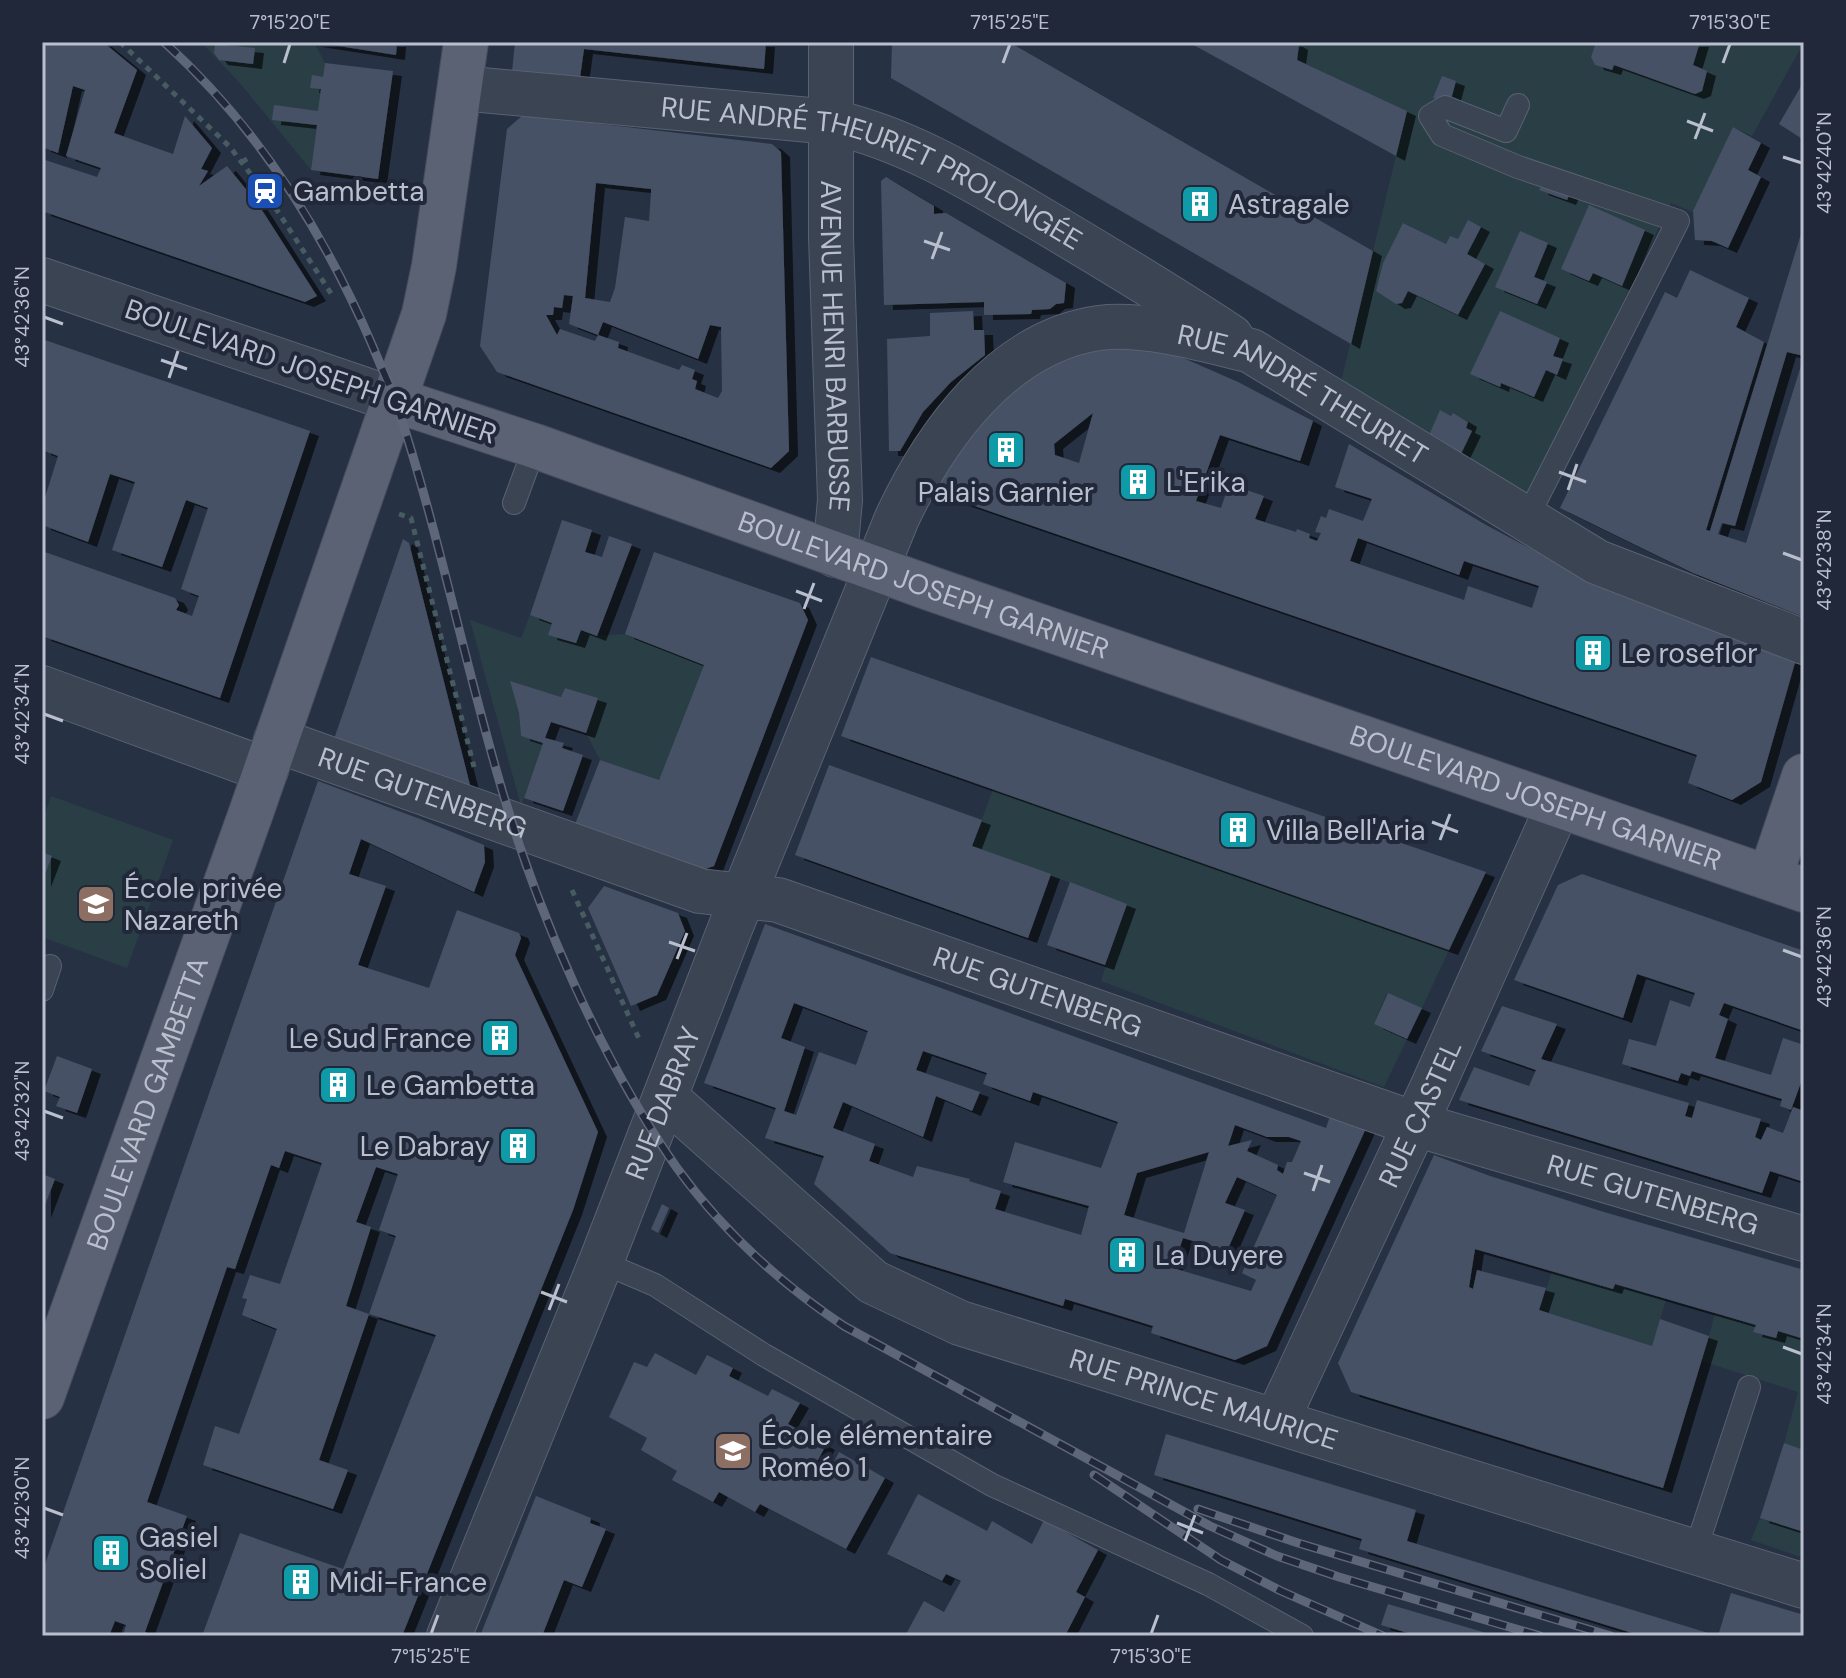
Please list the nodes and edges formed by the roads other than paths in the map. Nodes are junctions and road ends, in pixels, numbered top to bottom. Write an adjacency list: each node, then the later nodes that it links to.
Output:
1 (466, 42): 3 (main road, BOULEVARD GAMBETTA)
2 (831, 42): 5 (street, AVENUE HENRI BARBUSSE)
3 (460, 88): 5 (street, RUE ANDRÉ THEURIET PROLONGÉE); 8 (main road, BOULEVARD GAMBETTA)
4 (1518, 105): 11 (lane)
5 (832, 122): 7 (street, RUE ANDRÉ THEURIET PROLONGÉE); 12 (street, AVENUE HENRI BARBUSSE)
6 (42, 280): 8 (street, BOULEVARD JOSEPH GARNIER)
7 (1251, 351): 11 (street, RUE ANDRÉ THEURIET); 13 (street, RUE ANDRÉ THEURIET)
8 (395, 400): 9 (main road, BOULEVARD JOSEPH GARNIER); 16 (main road, BOULEVARD GAMBETTA)
9 (535, 446): 10 (lane); 12 (main road, BOULEVARD JOSEPH GARNIER)
10 (514, 503)
11 (1526, 520): 14 (street, RUE ANDRÉ THEURIET)
12 (835, 555): 13 (main road, BOULEVARD JOSEPH GARNIER)
13 (877, 570): 18 (main road, BOULEVARD JOSEPH GARNIER); 20 (street, RUE DABRAY)
14 (1804, 642)
15 (42, 688): 16 (street, RUE GUTENBERG)
16 (271, 755): 20 (street, RUE GUTENBERG); 28 (main road, BOULEVARD GAMBETTA)
17 (1804, 776): 19 (main road)
18 (1558, 806): 19 (main road, BOULEVARD JOSEPH GARNIER); 24 (street, RUE CASTEL)
19 (1787, 883)
20 (744, 896): 23 (street, RUE DABRAY); 24 (street, RUE GUTENBERG)
21 (50, 966): 22 (lane)
22 (42, 990)
23 (672, 1079): 26 (street, RUE DABRAY); 29 (street, RUE PRINCE MAURICE)
24 (1415, 1124): 25 (street, RUE GUTENBERG); 29 (street, RUE CASTEL)
25 (1804, 1239)
26 (601, 1262): 32 (street, RUE DABRAY); 33 (lane)
27 (1749, 1387): 30 (lane)
28 (42, 1397)
29 (1277, 1420): 30 (street, RUE PRINCE MAURICE)
30 (1695, 1552): 31 (street, RUE PRINCE MAURICE)
31 (1804, 1586)
32 (449, 1636)
33 (1302, 1636)

